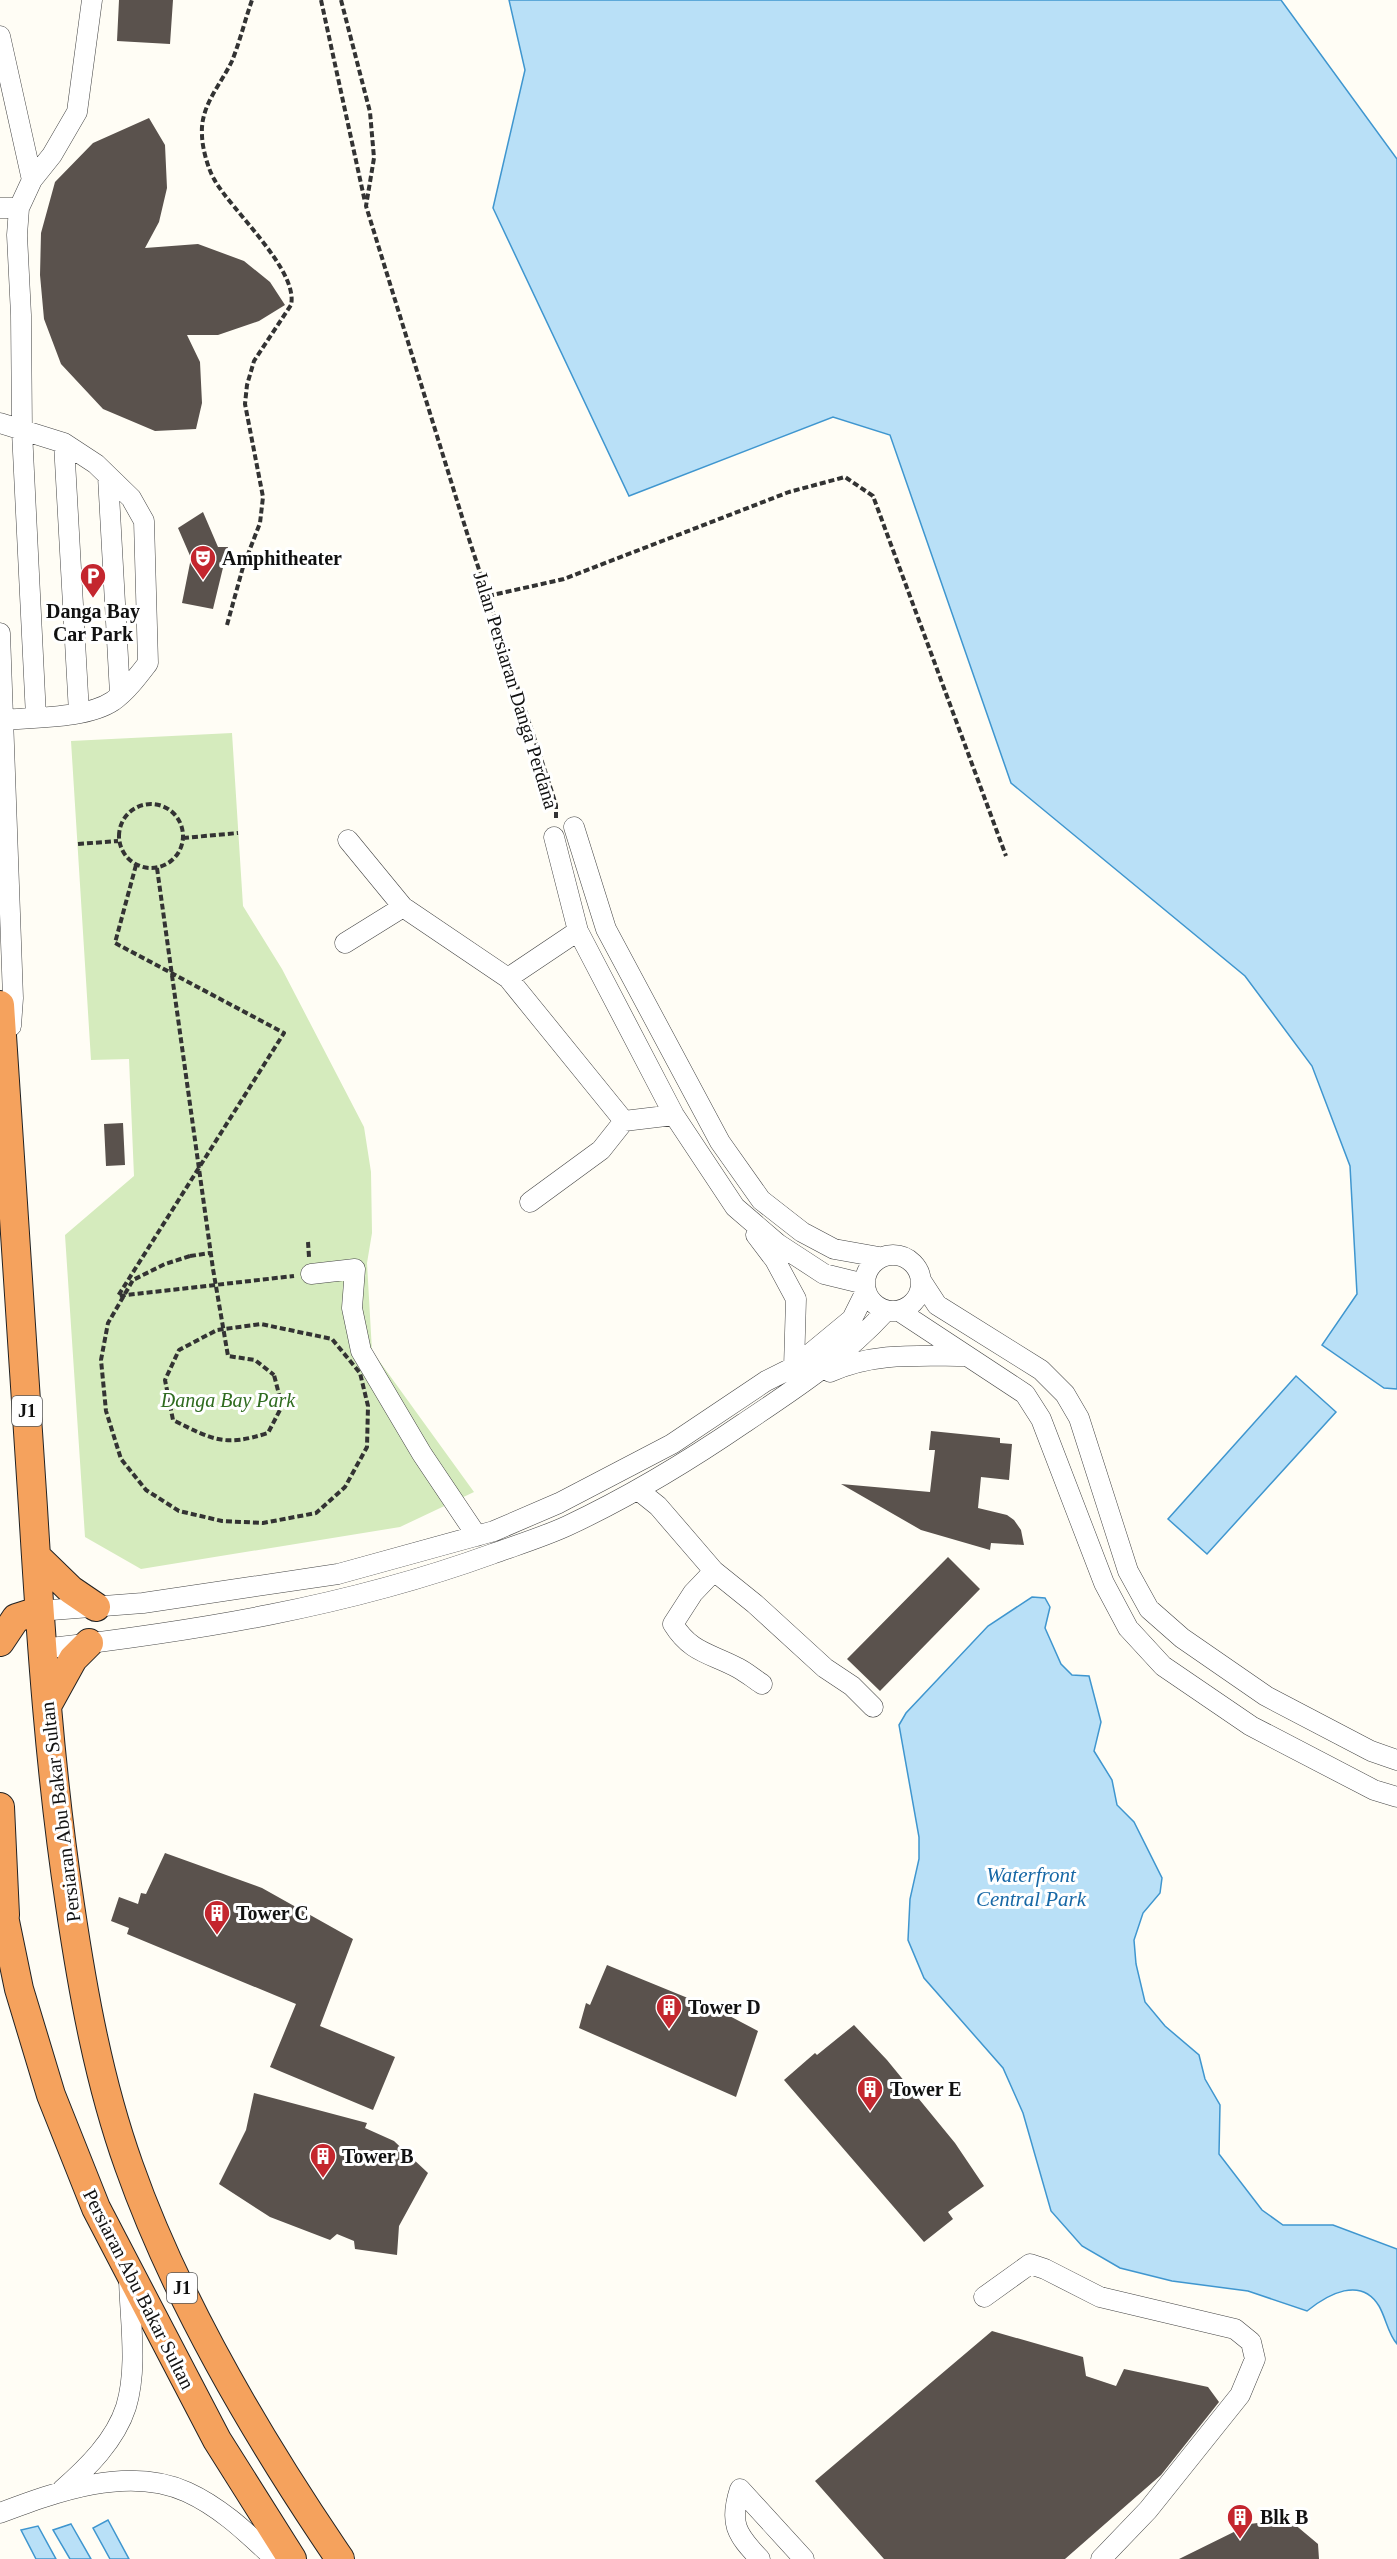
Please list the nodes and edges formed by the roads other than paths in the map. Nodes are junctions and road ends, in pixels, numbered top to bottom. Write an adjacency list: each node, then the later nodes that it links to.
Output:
1 (92, 0): 3 (street)
2 (0, 36): 3 (street)
3 (32, 180): 4 (street)
4 (10, 208): 6 (street)
5 (0, 423): 6 (street)
6 (22, 431): 7 (street); 12 (street)
7 (64, 443): 8 (street); 11 (street)
8 (108, 476): 10 (street); 10 (street)
9 (0, 633): 13 (street)
10 (120, 694): 11 (street)
11 (79, 713): 12 (street)
12 (36, 717): 13 (street)
13 (3, 720): 22 (street)
14 (574, 827): 27 (street, Jalan Persiaran Danga Perdana)
15 (554, 837): 18 (street, Jalan Persiaran Danga Perdana)
16 (348, 840): 17 (street)
17 (403, 907): 19 (street); 20 (street)
18 (578, 931): 20 (street); 23 (street, Jalan Persiaran Danga Perdana)
19 (345, 943)
20 (508, 978): 24 (street)
21 (0, 1005): 22 (highway, Persiaran Abu Bakar Sultan / J1)
22 (6, 1086): 37 (highway, Persiaran Abu Bakar Sultan / J1)
23 (674, 1115): 24 (street); 26 (street, Jalan Persiaran Danga Perdana)
24 (624, 1121): 25 (street)
25 (530, 1202)
26 (735, 1207): 30 (street, Jalan Persiaran Danga Perdana); 33 (street)
27 (879, 1257): 29 (street); 30 (street)
28 (311, 1275): 36 (street)
29 (922, 1282): 31 (street); 47 (street)
30 (866, 1288): 31 (street); 33 (street)
31 (893, 1311): 32 (street); 34 (street)
32 (966, 1356): 34 (street); 48 (street)
33 (794, 1367): 36 (street)
34 (807, 1382): 35 (street)
35 (638, 1490): 38 (street); 42 (street)
36 (477, 1536): 39 (street)
37 (36, 1556): 39 (highway); 40 (highway, Persiaran Abu Bakar Sultan / J1)
38 (714, 1571): 44 (street); 46 (street)
39 (96, 1607): 40 (street)
40 (38, 1611): 41 (highway); 43 (highway, Persiaran Abu Bakar Sultan / J1)
41 (0, 1641): 43 (highway)
42 (90, 1643): 43 (street); 45 (highway)
43 (42, 1649): 45 (highway, Persiaran Abu Bakar Sultan / J1)
44 (762, 1684)
45 (47, 1706): 57 (highway, Persiaran Abu Bakar Sultan / J1)
46 (873, 1707)
47 (1397, 1760)
48 (1397, 1797)
49 (0, 1807): 50 (highway, Persiaran Abu Bakar Sultan)
50 (2, 1908): 51 (highway, Persiaran Abu Bakar Sultan / J1)
51 (129, 2271): 53 (street); 56 (highway, Persiaran Abu Bakar Sultan / J1)
52 (984, 2297): 60 (street)
53 (62, 2490): 54 (street); 55 (street)
54 (0, 2513)
55 (275, 2559)
56 (292, 2559)
57 (340, 2559)
58 (760, 2559): 59 (street)
59 (804, 2559)
60 (1101, 2559)

